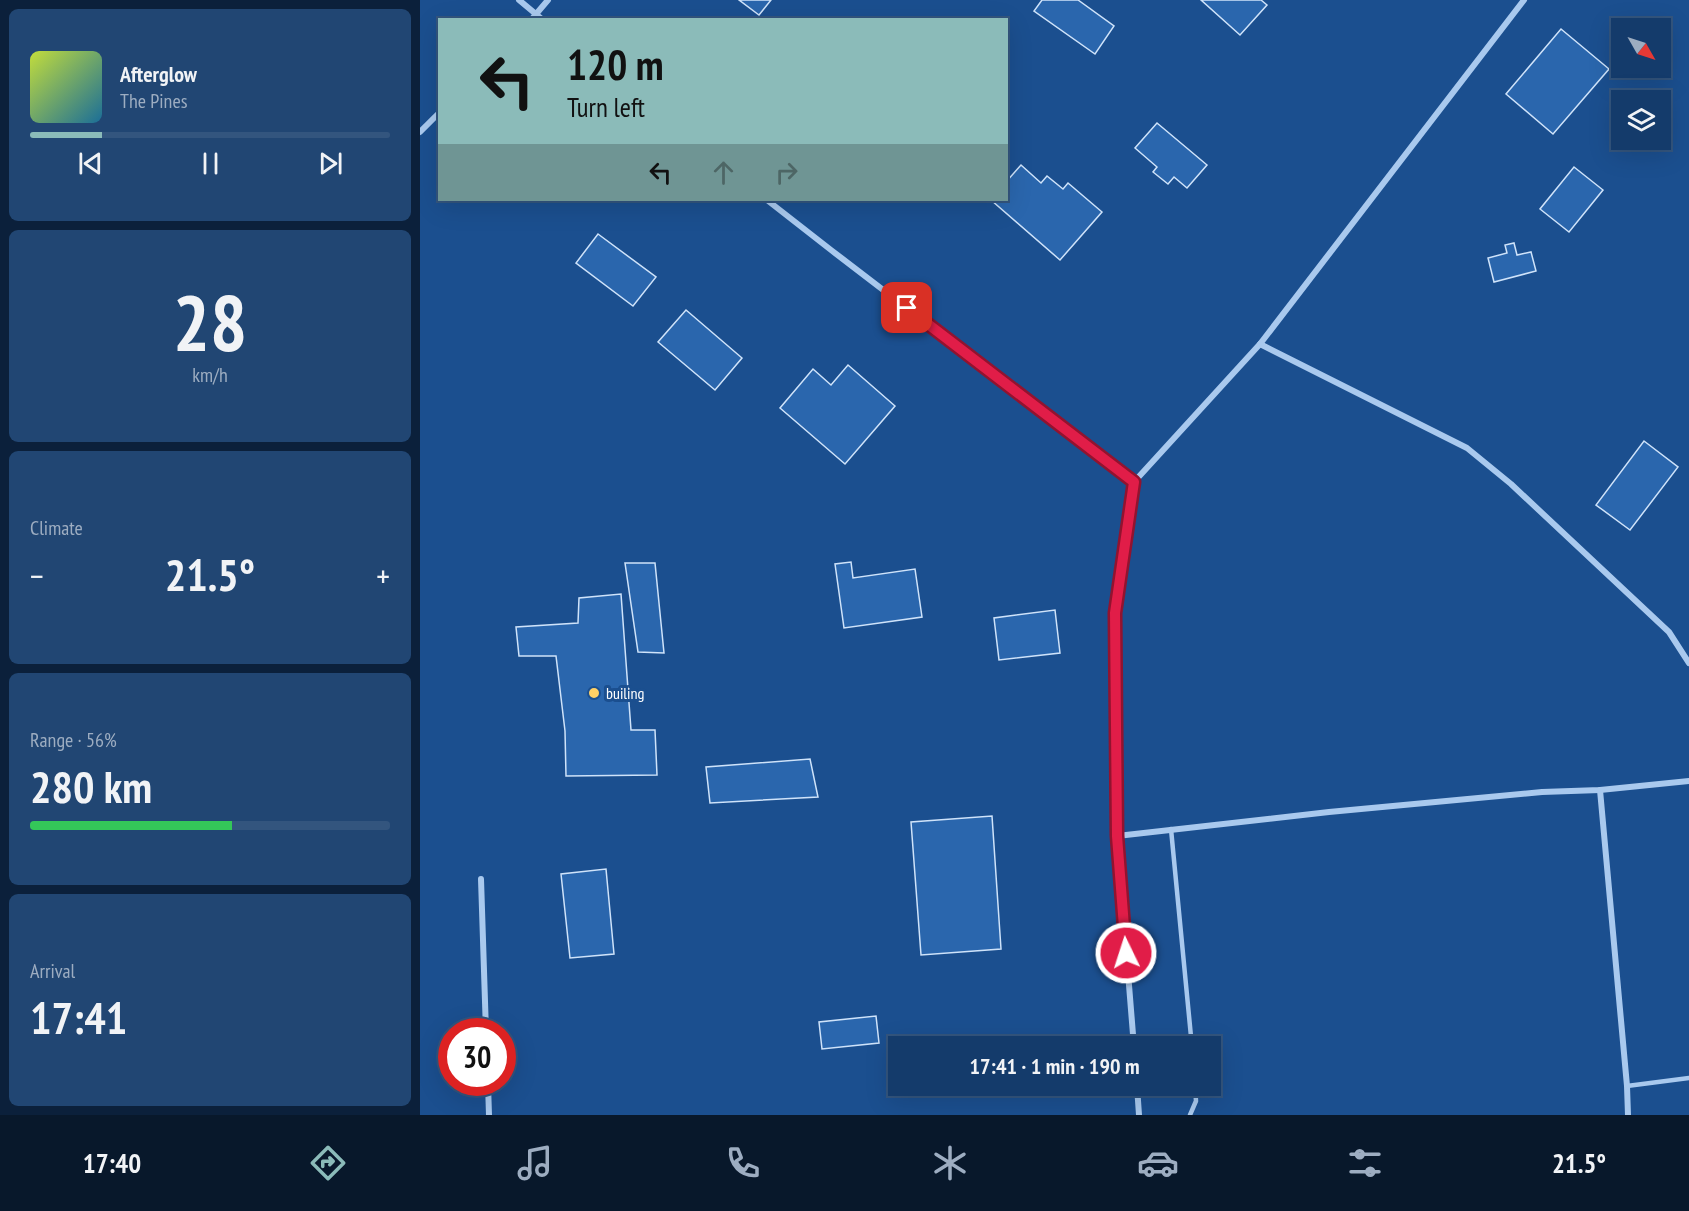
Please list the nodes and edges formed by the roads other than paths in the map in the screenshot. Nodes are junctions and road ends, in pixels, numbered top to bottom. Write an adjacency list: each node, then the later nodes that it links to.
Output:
1 (519, 0): 4 (street)
2 (548, 0): 4 (street)
3 (1524, 0): 8 (street)
4 (534, 17)
5 (438, 114): 6 (street)
6 (420, 132)
7 (768, 201): 9 (street)
8 (1260, 344): 9 (street); 10 (street)
9 (1134, 482): 14 (street)
10 (1689, 663)
11 (1689, 782): 12 (street)
12 (1600, 790): 13 (street); 20 (street)
13 (1172, 829): 14 (street); 18 (lane)
14 (1117, 836): 17 (street)
15 (481, 879): 16 (street)
16 (486, 1018)
17 (1133, 1036)
18 (1191, 1036)
19 (1689, 1078): 20 (lane)
20 (1627, 1086): 27 (street)
21 (488, 1096): 24 (street)
22 (1138, 1096): 25 (street)
23 (1196, 1096): 26 (lane)
24 (489, 1115)
25 (1139, 1115)
26 (1190, 1115)
27 (1628, 1115)

